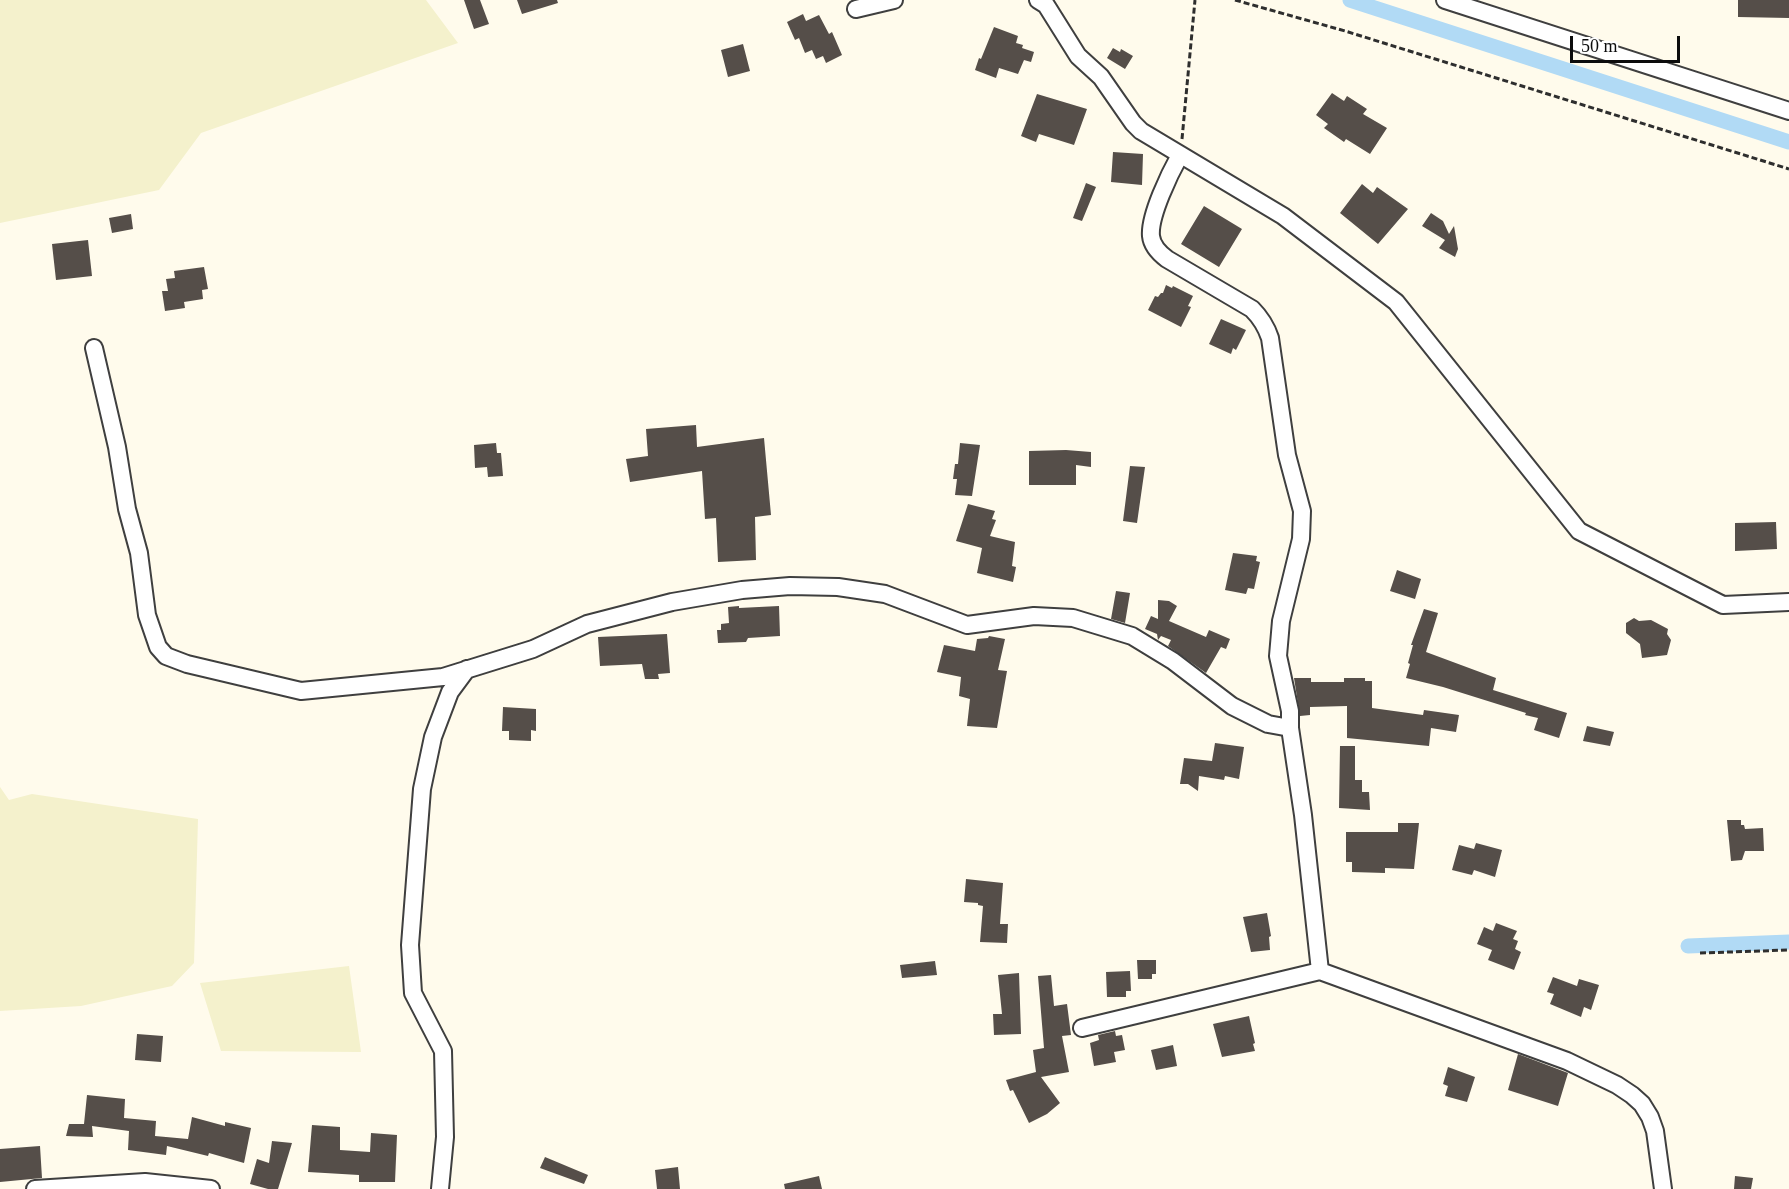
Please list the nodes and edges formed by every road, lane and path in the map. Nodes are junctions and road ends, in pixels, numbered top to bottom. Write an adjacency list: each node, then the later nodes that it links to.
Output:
1 (894, 0): 6 (street)
2 (1038, 0): 8 (street)
3 (1195, 0): 8 (path)
4 (1235, 0): 9 (path)
5 (1445, 0): 7 (street)
6 (856, 9)
7 (1789, 111)
8 (1180, 155): 11 (street); 13 (street)
9 (1789, 169)
10 (94, 348): 12 (street)
11 (1789, 602)
12 (466, 669): 13 (street); 20 (street)
13 (1290, 728): 16 (street)
14 (1789, 950): 15 (path)
15 (1700, 953)
16 (1320, 971): 17 (street); 21 (street)
17 (1082, 1028)
18 (35, 1189): 19 (street)
19 (211, 1189)
20 (440, 1189)
21 (1663, 1189)

